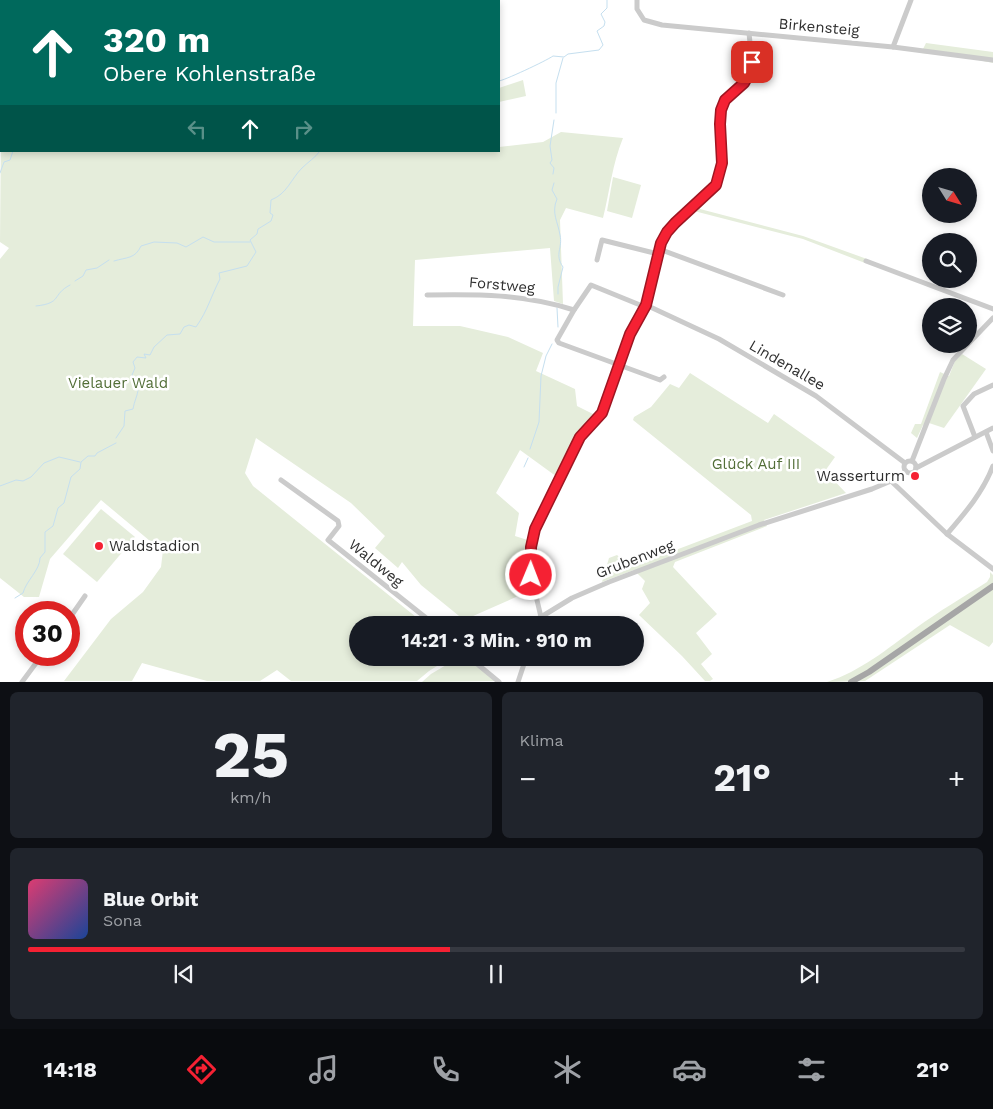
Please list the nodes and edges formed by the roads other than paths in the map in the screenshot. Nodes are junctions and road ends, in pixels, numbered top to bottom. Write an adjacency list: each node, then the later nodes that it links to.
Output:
1 (637, 0): 3 (street, Birkensteig)
2 (911, 0): 4 (street)
3 (749, 33): 4 (street, Birkensteig); 6 (street)
4 (893, 47): 5 (street, Birkensteig)
5 (993, 60)
6 (659, 252): 7 (street); 9 (street); 11 (street)
7 (597, 260)
8 (866, 261): 12 (street)
9 (783, 294)
10 (427, 295): 13 (street, Forstweg)
11 (646, 306): 13 (street, Lindenallee); 17 (street); 25 (street, Lindenallee)
12 (993, 309)
13 (574, 310): 17 (street)
14 (993, 318): 15 (street)
15 (977, 334)
16 (959, 353): 24 (street)
17 (620, 365): 18 (street); 37 (street)
18 (664, 377)
19 (993, 385): 22 (street)
20 (993, 428): 21 (street)
21 (986, 432): 22 (street); 23 (street)
22 (975, 437): 27 (street)
23 (993, 451)
24 (912, 461): 25 (street); 27 (street)
25 (906, 462): 28 (street)
26 (993, 466): 31 (street)
27 (916, 468): 28 (street)
28 (906, 471): 30 (street, Grubenweg)
29 (281, 480): 36 (street, Waldweg)
30 (891, 482): 31 (street); 38 (street, Grubenweg)
31 (947, 534): 32 (street)
32 (993, 569)
33 (993, 586): 45 (main road)
34 (85, 596): 35 (street)
35 (80, 603)
36 (424, 616)
37 (541, 616)
38 (543, 616)
39 (34, 666): 42 (street)
40 (480, 666): 43 (street)
41 (523, 666): 44 (street)
42 (22, 682)
43 (499, 682)
44 (518, 682)
45 (851, 682)

